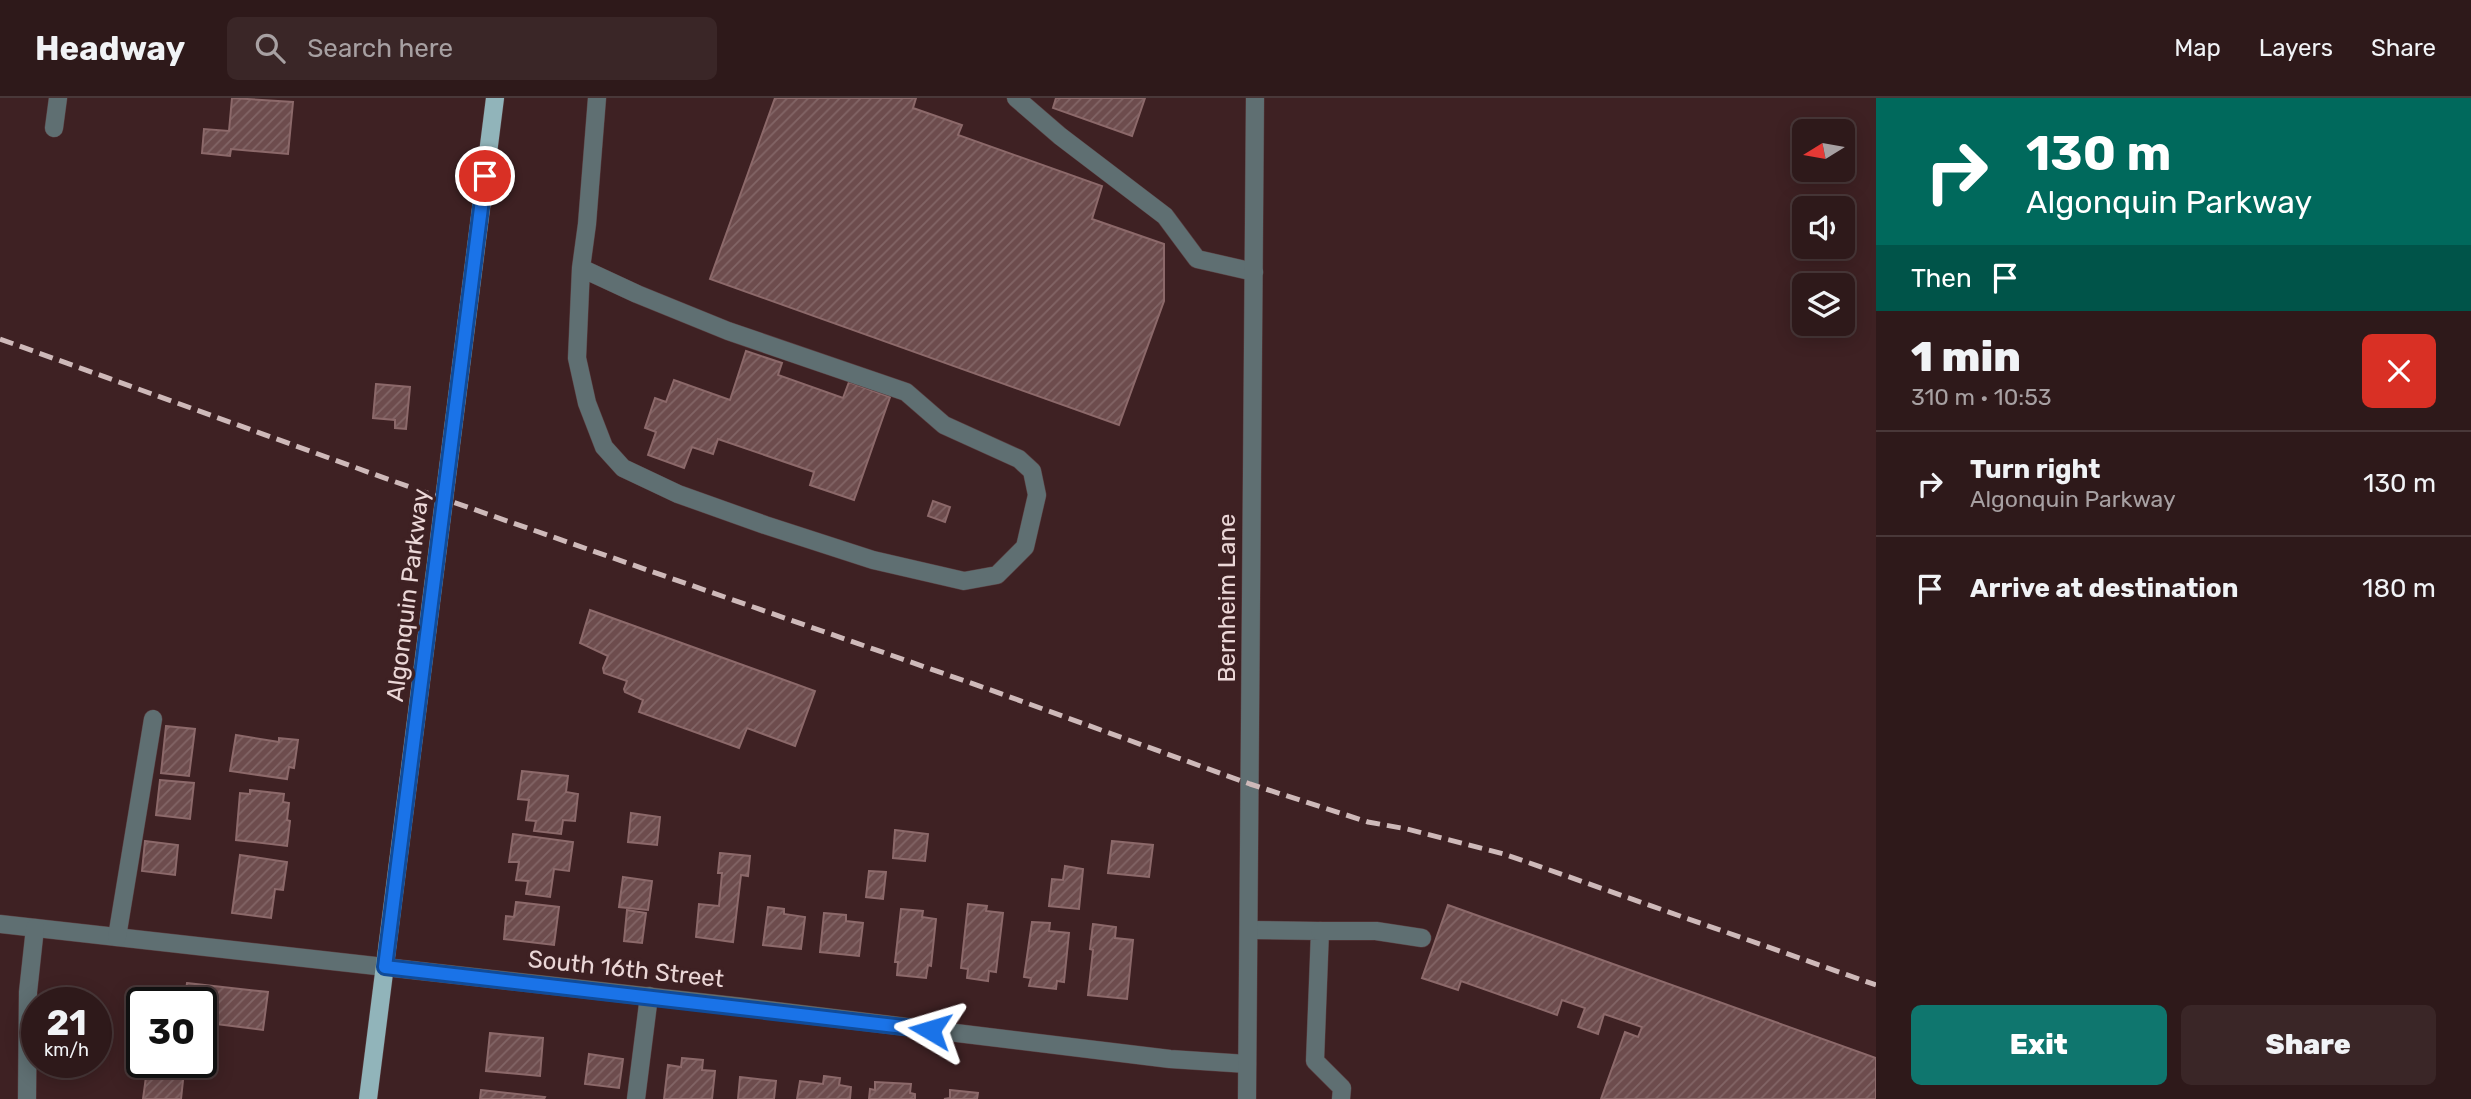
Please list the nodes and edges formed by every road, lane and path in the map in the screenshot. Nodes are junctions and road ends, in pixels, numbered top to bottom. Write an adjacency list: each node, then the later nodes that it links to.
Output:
1 (58, 98): 6 (street)
2 (495, 98): 16 (main road, Algonquin Parkway)
3 (597, 98): 7 (street)
4 (1016, 98): 8 (street)
5 (1255, 98): 8 (street, Bernheim Lane)
6 (54, 128)
7 (581, 268): 7 (street)
8 (1254, 272): 12 (street, Bernheim Lane)
9 (153, 719): 14 (street)
10 (0, 924): 11 (street, South 16th Street)
11 (35, 928): 14 (street, South 16th Street); 19 (street)
12 (1249, 930): 13 (street); 18 (street, Bernheim Lane)
13 (1320, 930): 15 (street); 23 (street)
14 (117, 937): 16 (street, South 16th Street)
15 (1422, 937)
16 (385, 967): 17 (street, South 16th Street); 20 (main road, Algonquin Parkway)
17 (649, 996): 18 (street, South 16th Street); 21 (street)
18 (1247, 1064): 22 (street, Bernheim Lane)
19 (27, 1099)
20 (368, 1099)
21 (636, 1099)
22 (1247, 1099)
23 (1341, 1099)

